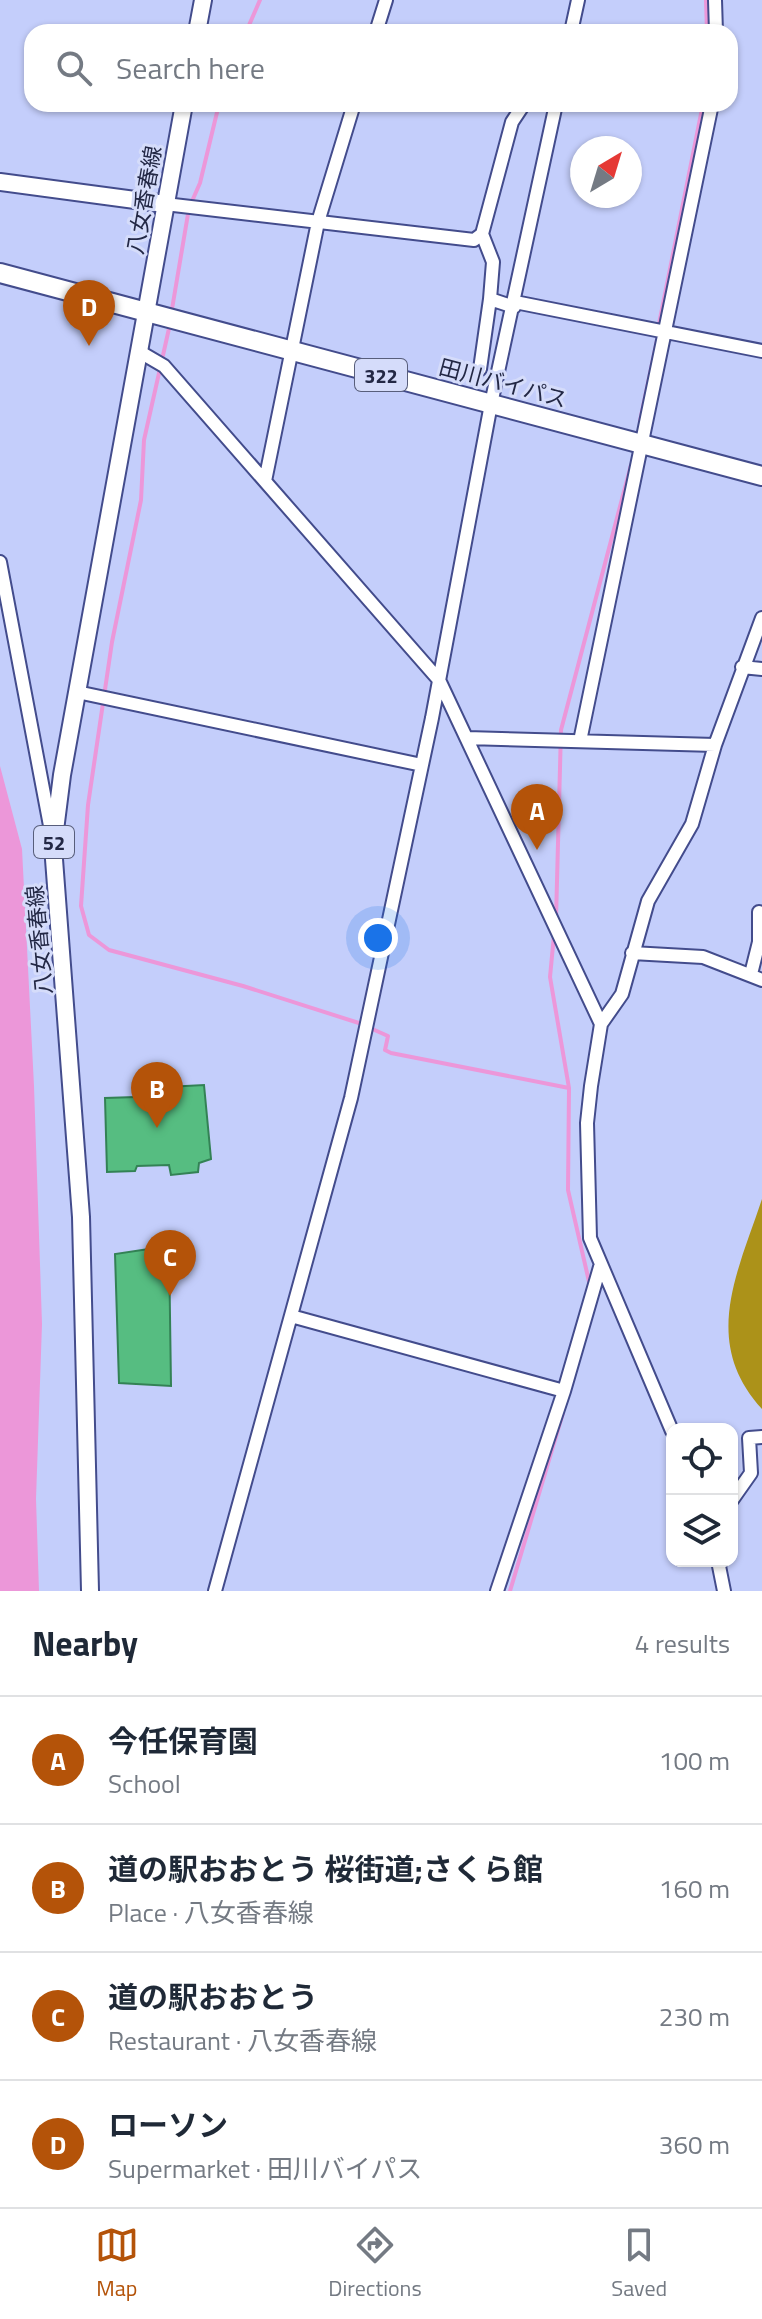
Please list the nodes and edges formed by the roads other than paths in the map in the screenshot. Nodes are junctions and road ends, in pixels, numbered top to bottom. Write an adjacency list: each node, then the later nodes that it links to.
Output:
1 (203, 0): 5 (main road)
2 (386, 0): 6 (street)
3 (578, 0): 7 (street)
4 (715, 0): 8 (street)
5 (198, 24)
6 (378, 24)
7 (573, 24)
8 (716, 24)
9 (182, 112): 15 (main road, 八女香春線 / 52)
10 (352, 112): 16 (street)
11 (519, 112): 17 (street)
12 (554, 112): 20 (street)
13 (710, 112): 22 (street)
14 (0, 182): 15 (main road)
15 (165, 204): 16 (street); 21 (main road, 八女香春線 / 52)
16 (318, 222): 17 (street); 25 (street)
17 (482, 234): 19 (street)
18 (0, 273): 21 (highway, 田川バイパス / 322)
19 (490, 299): 20 (street); 26 (street)
20 (514, 305): 22 (street); 27 (street)
21 (148, 311): 24 (main road, 八女香春線 / 52); 25 (highway, 田川バイパス / 322)
22 (663, 331): 23 (street); 28 (street)
23 (762, 351)
24 (140, 352): 30 (street); 36 (main road, 八女香春線 / 52)
25 (290, 352): 27 (highway, 田川バイパス / 322); 30 (street)
26 (480, 369)
27 (491, 404): 28 (highway, 田川バイパス / 322); 35 (street)
28 (641, 444): 29 (highway, 田川バイパス / 322); 38 (street)
29 (762, 476)
30 (265, 481): 35 (street)
31 (0, 562): 41 (street)
32 (762, 618): 33 (street)
33 (742, 667): 34 (street); 39 (street)
34 (762, 669)
35 (439, 680): 37 (street); 40 (street)
36 (77, 692): 40 (street); 41 (main road, 八女香春線 / 52)
37 (467, 738): 38 (street); 45 (street)
38 (580, 741): 39 (street)
39 (715, 745): 43 (street)
40 (422, 765): 47 (street)
41 (53, 846): 53 (main road, 八女香春線 / 52)
42 (759, 912): 44 (street)
43 (632, 953): 44 (street); 45 (street)
44 (756, 977)
45 (601, 1024): 46 (street)
46 (600, 1267): 48 (street); 49 (street)
47 (291, 1316): 48 (street); 54 (street)
48 (564, 1391): 55 (street)
49 (668, 1423)
50 (762, 1437): 51 (street)
51 (736, 1495)
52 (719, 1567): 56 (street)
53 (90, 1591)
54 (215, 1591)
55 (497, 1591)
56 (724, 1591)

